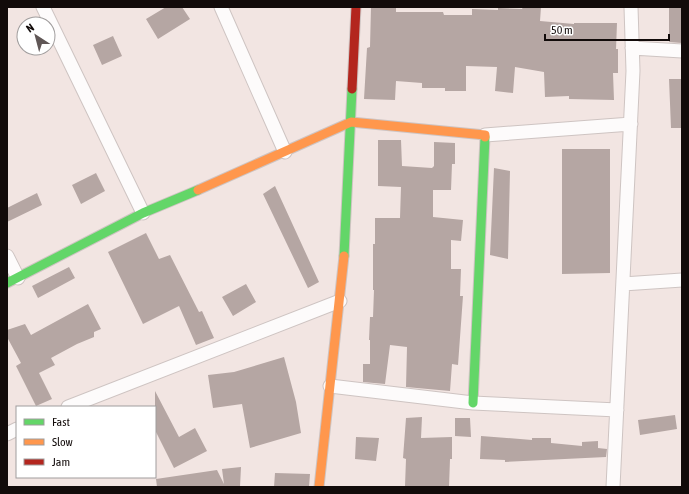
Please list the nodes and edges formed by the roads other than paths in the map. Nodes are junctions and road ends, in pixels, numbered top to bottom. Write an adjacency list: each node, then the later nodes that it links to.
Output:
1 (42, 7): 11 (street)
2 (221, 7): 10 (street)
3 (356, 7): 7 (street)
4 (631, 7): 5 (street)
5 (632, 48): 6 (street); 8 (street)
6 (682, 51)
7 (351, 122): 9 (street); 10 (street); 16 (street)
8 (631, 124): 9 (street); 15 (street)
9 (484, 135): 18 (street)
10 (285, 152): 11 (street)
11 (143, 213): 13 (street)
12 (7, 256): 13 (street)
13 (13, 280)
14 (682, 280): 15 (street)
15 (623, 284): 20 (street)
16 (340, 301): 17 (street); 19 (street)
17 (330, 386): 18 (street); 23 (street)
18 (473, 403): 20 (street)
19 (71, 406)
20 (617, 410): 24 (street)
21 (16, 430): 22 (street)
22 (7, 434)
23 (319, 487)
24 (613, 487)

